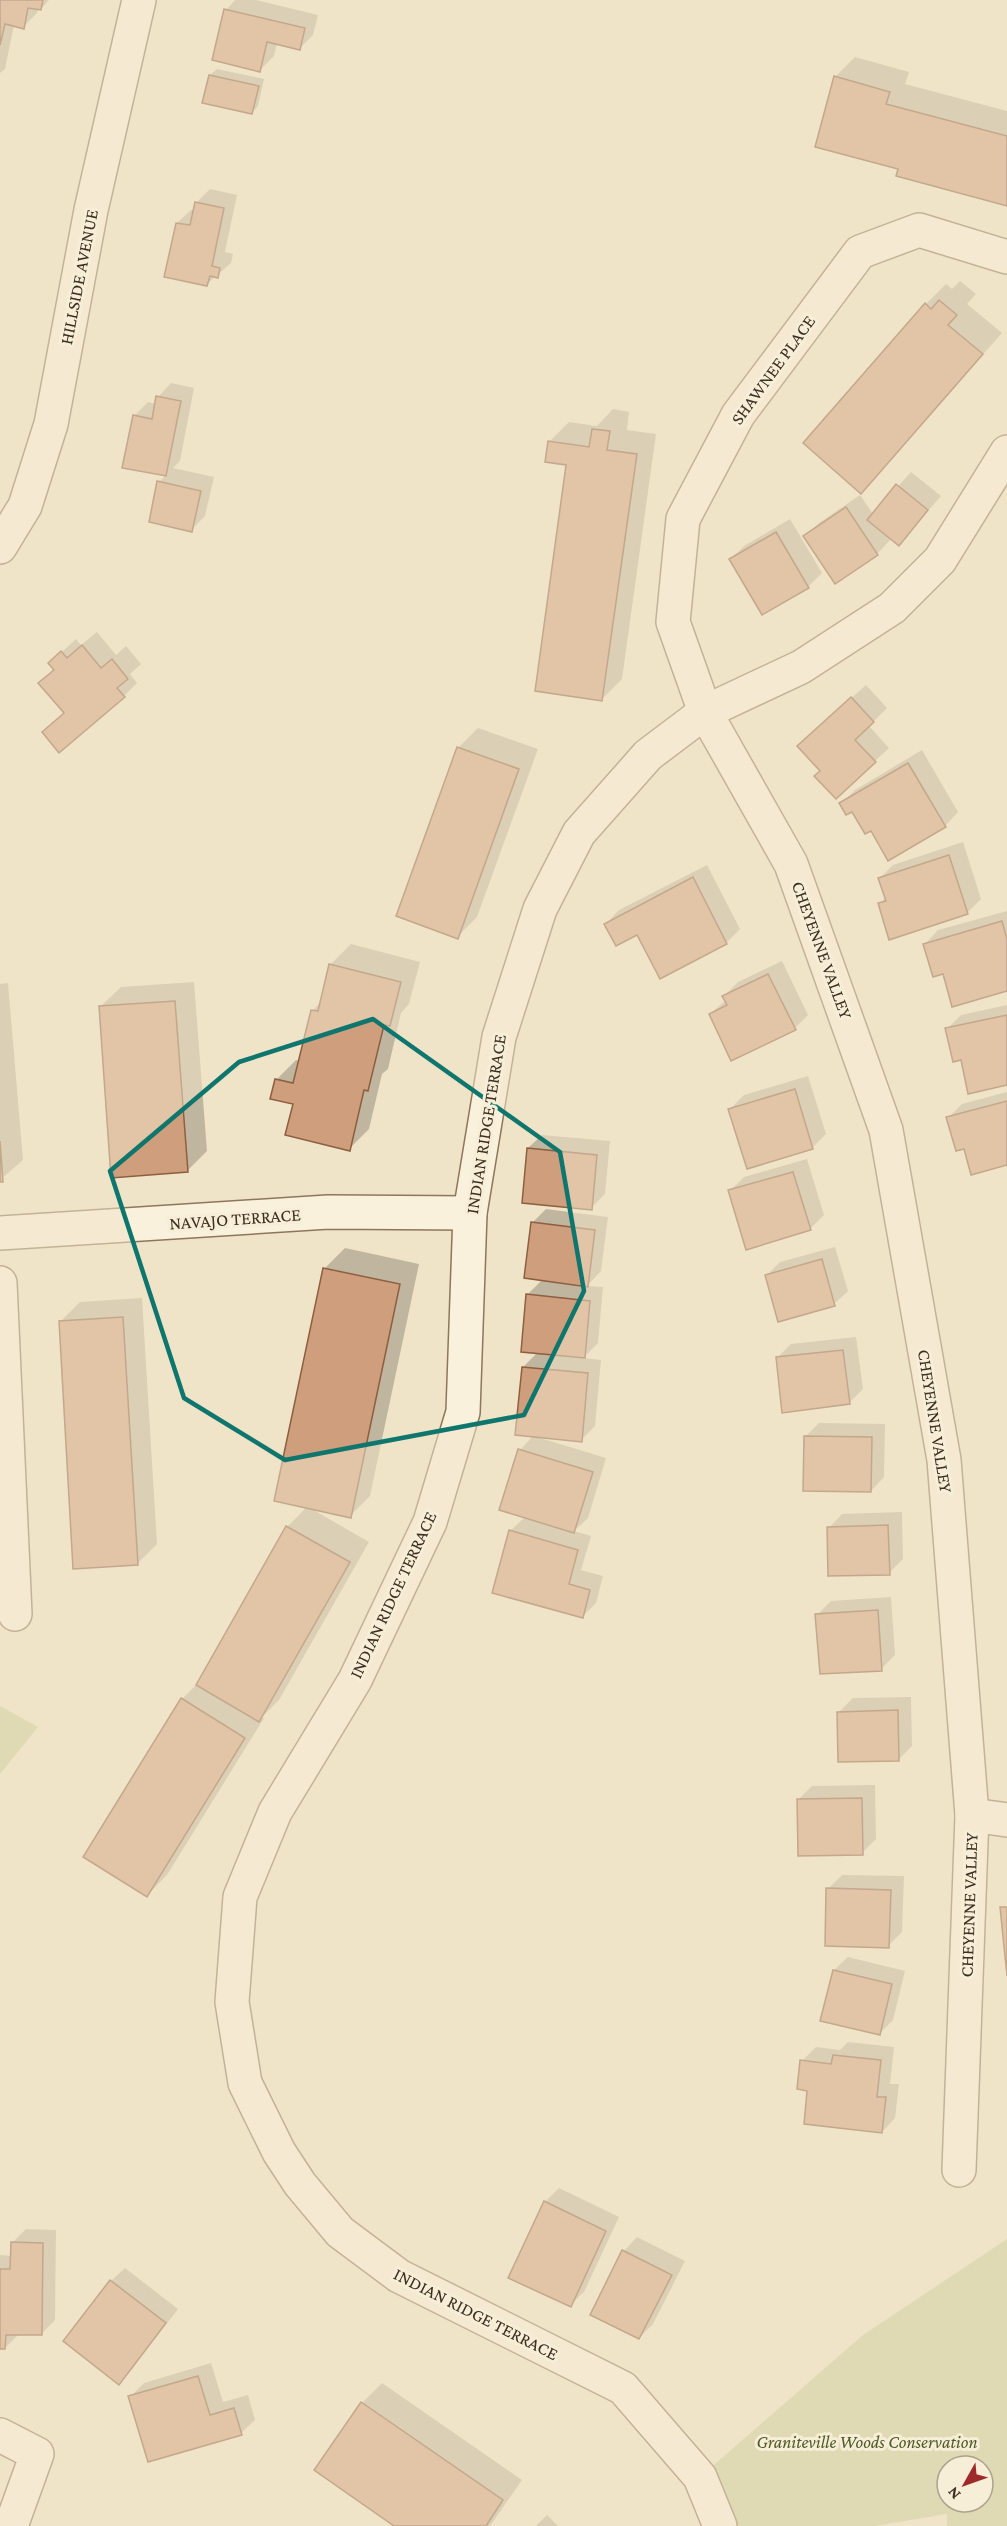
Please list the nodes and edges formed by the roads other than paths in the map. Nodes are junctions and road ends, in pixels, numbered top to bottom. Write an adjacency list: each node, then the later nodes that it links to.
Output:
1 (139, 0): 4 (street, HILLSIDE AVENUE)
2 (1007, 257): 5 (street, SHAWNEE PLACE)
3 (1007, 452): 5 (street, INDIAN RIDGE TERRACE)
4 (0, 547)
5 (705, 712): 6 (street, INDIAN RIDGE TERRACE); 10 (street, CHEYENNE VALLEY)
6 (470, 1213): 7 (street, NAVAJO TERRACE); 15 (street, INDIAN RIDGE TERRACE)
7 (0, 1233)
8 (0, 1284): 9 (street)
9 (15, 1614)
10 (972, 1815): 11 (street); 12 (street, CHEYENNE VALLEY)
11 (1007, 1820)
12 (959, 2170)
13 (0, 2435): 14 (street)
14 (10, 2526)
15 (720, 2526)

